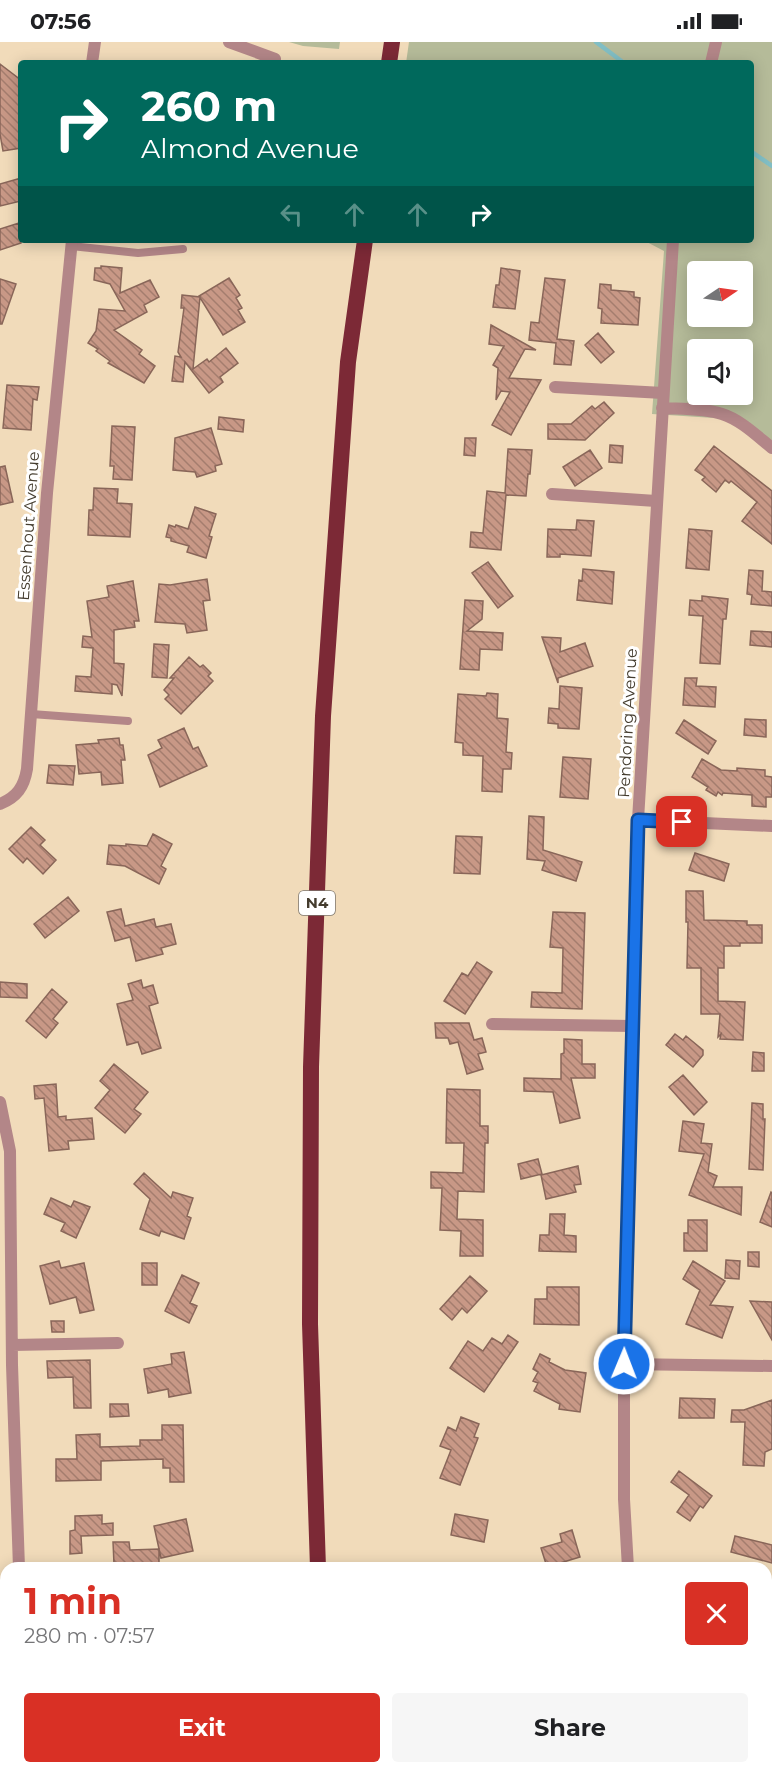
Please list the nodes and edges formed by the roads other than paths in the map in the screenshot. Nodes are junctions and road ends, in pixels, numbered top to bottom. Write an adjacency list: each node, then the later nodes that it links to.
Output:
1 (94, 42): 6 (street)
2 (229, 42): 5 (street)
3 (392, 42): 7 (highway)
4 (716, 42): 8 (street)
5 (275, 59)
6 (92, 60)
7 (389, 60)
8 (712, 60)
9 (71, 243): 12 (lane); 19 (street, Essenhout Avenue)
10 (365, 243): 33 (highway, N4)
11 (673, 243): 14 (street, Pendoring Avenue)
12 (183, 249)
13 (555, 387): 14 (street)
14 (663, 393): 15 (street, Pendoring Avenue)
15 (662, 408): 16 (street); 18 (street, Pendoring Avenue)
16 (772, 448)
17 (552, 494): 18 (street)
18 (656, 501): 22 (street, Pendoring Avenue)
19 (31, 714): 20 (lane); 21 (street, Essenhout Avenue)
20 (128, 721)
21 (0, 804)
22 (638, 820): 23 (street); 25 (street, Pendoring Avenue)
23 (772, 826)
24 (492, 1024): 25 (street)
25 (633, 1026): 29 (street, Pendoring Avenue)
26 (0, 1102): 28 (street)
27 (118, 1343): 28 (street)
28 (12, 1345): 30 (street)
29 (624, 1364): 31 (street); 34 (street, Pendoring Avenue)
30 (6, 1366): 32 (street)
31 (772, 1366)
32 (19, 1562)
33 (318, 1562)
34 (628, 1562)

